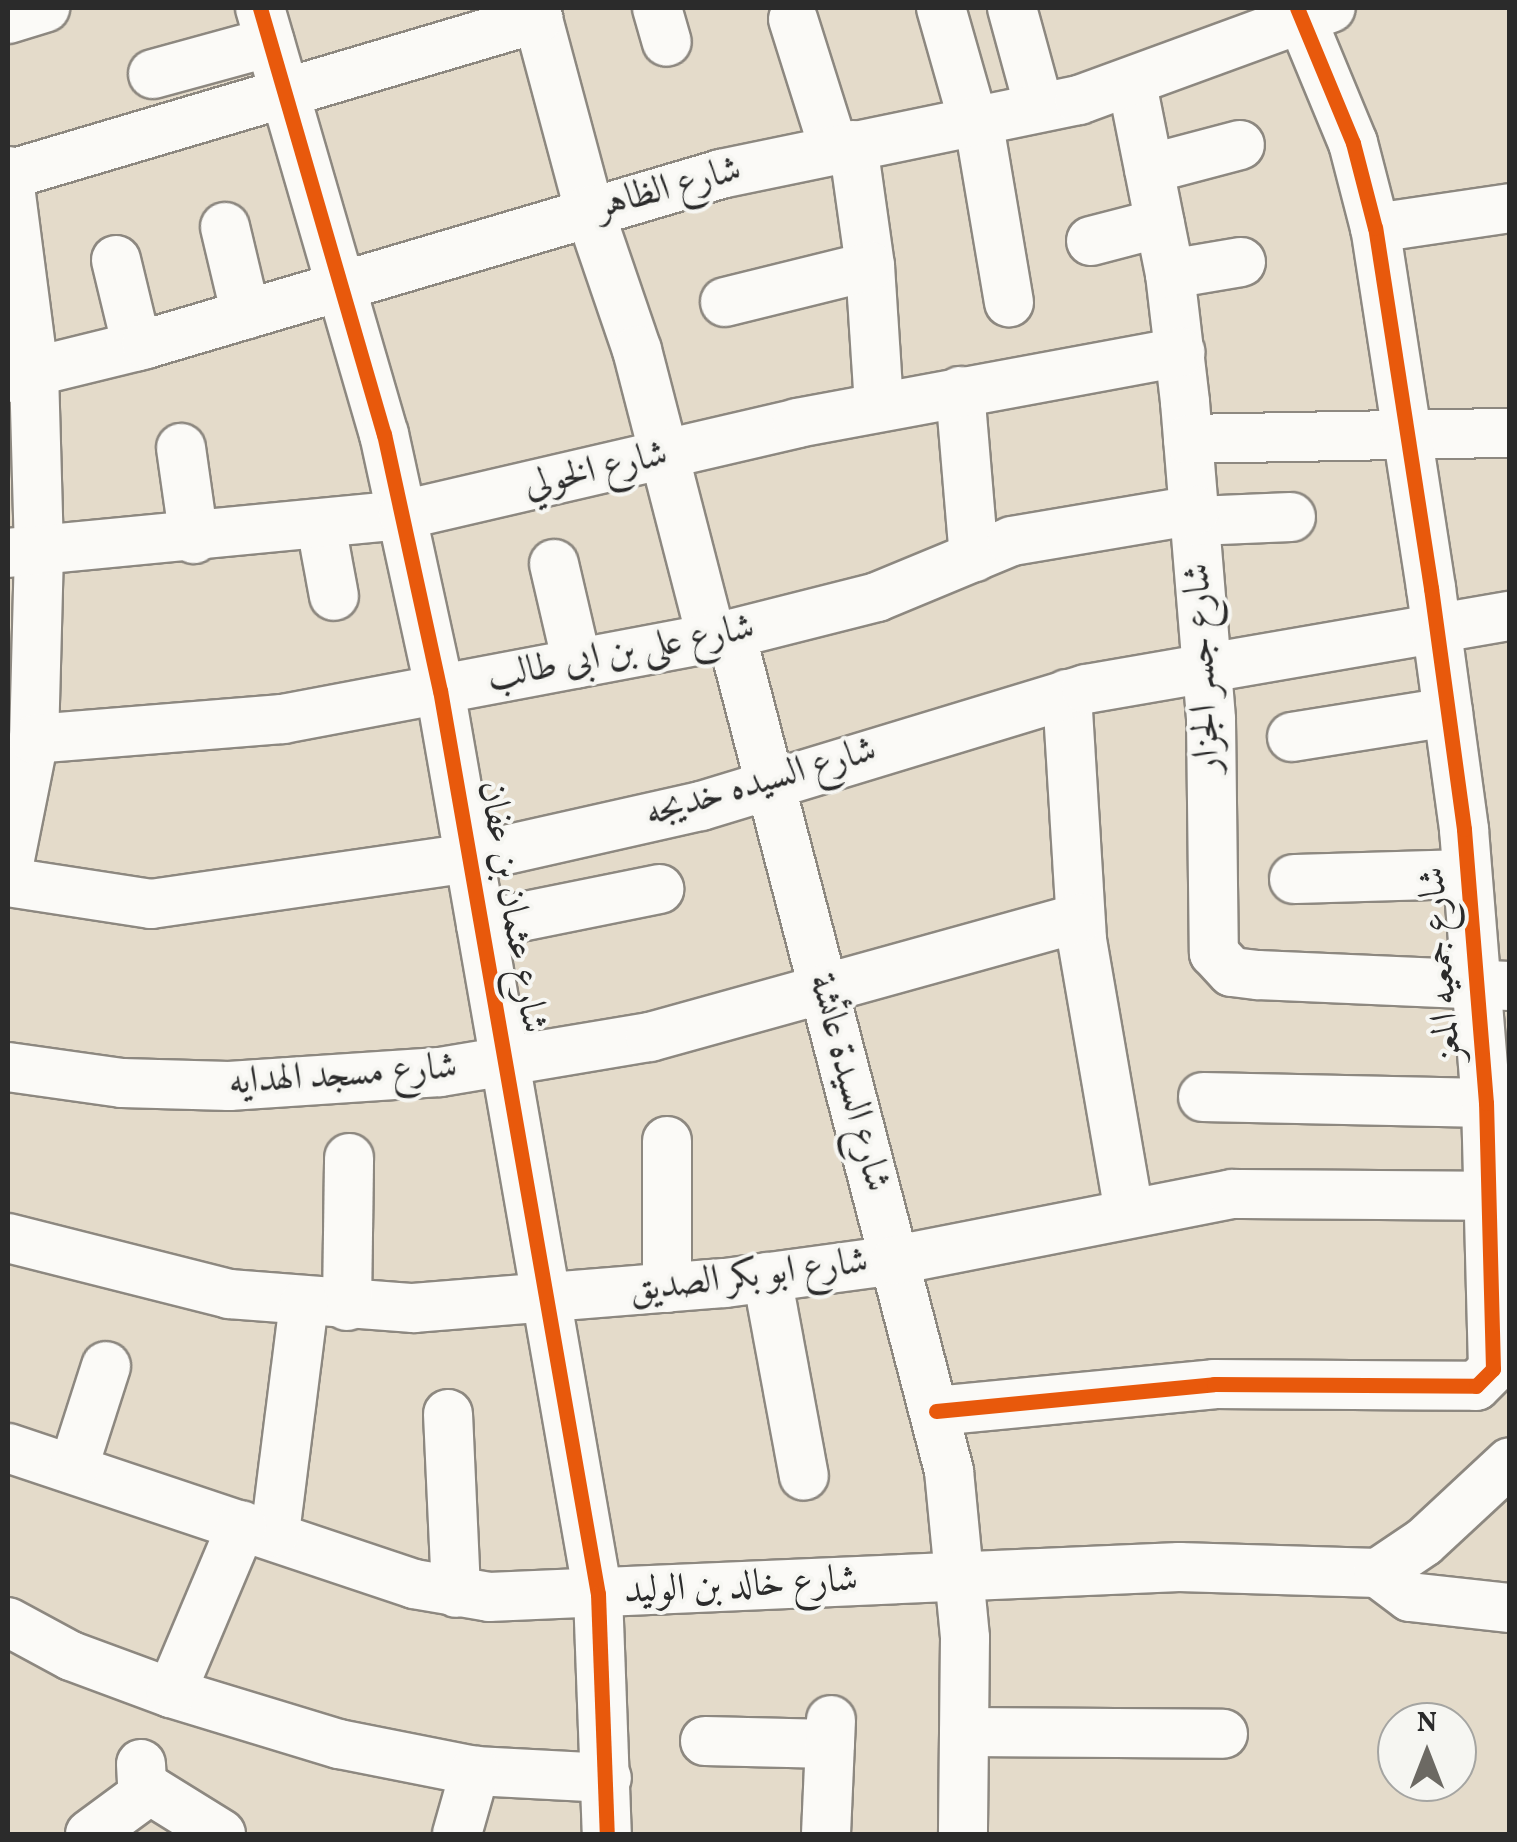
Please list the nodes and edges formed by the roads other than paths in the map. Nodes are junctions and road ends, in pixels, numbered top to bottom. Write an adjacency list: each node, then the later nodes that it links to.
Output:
1 (45, 8): 7 (street)
2 (941, 8): 13 (street)
3 (1012, 8): 12 (street)
4 (1310, 11): 10 (street, شارع الظاهر); 22 (street, شارع جمعيه المعز)
5 (537, 13): 11 (street); 19 (street, شارع السيدة عائشة)
6 (793, 18): 15 (street)
7 (8, 19)
8 (265, 25): 9 (street); 11 (street, شارع عثمان بن عفان)
9 (153, 74)
10 (1132, 84): 12 (street, شارع الظاهر); 16 (street, شارع جسر الجزار)
11 (284, 94): 17 (street); 28 (street, شارع عثمان بن عفان)
12 (1039, 107): 13 (street, شارع الظاهر)
13 (975, 120): 15 (street, شارع الظاهر); 30 (street)
14 (1240, 145): 16 (street)
15 (843, 147): 19 (street, شارع الظاهر); 26 (street)
16 (1150, 169): 20 (street, شارع جسر الجزار)
17 (8, 173): 34 (street)
18 (1510, 208): 22 (street)
19 (589, 210): 28 (street, شارع الظاهر); 41 (street, شارع السيدة عائشة)
20 (1160, 223): 23 (street); 27 (street, شارع جسر الجزار)
21 (225, 227): 31 (street)
22 (1375, 228): 38 (street, شارع جمعيه المعز)
23 (1091, 242)
24 (116, 260): 32 (street)
25 (1241, 262): 27 (street)
26 (870, 266): 29 (street); 36 (street)
27 (1170, 274): 33 (street, شارع جسر الجزار)
28 (342, 287): 31 (street, شارع الظاهر); 42 (street, شارع عثمان بن عفان)
29 (725, 302)
30 (1009, 302)
31 (246, 315): 32 (street, شارع الظاهر)
32 (137, 346): 34 (street, شارع الظاهر)
33 (1180, 352): 35 (street, شارع الخولي); 39 (street, شارع جسر الجزار)
34 (21, 375): 47 (street)
35 (960, 391): 36 (street, شارع الخولي); 48 (street)
36 (880, 407): 41 (street, شارع الخولي)
37 (1510, 434): 38 (street)
38 (1406, 435): 39 (street); 52 (street, شارع جمعيه المعز)
39 (1188, 439): 43 (street, شارع جسر الجزار)
40 (181, 448): 46 (street)
41 (665, 455): 42 (street, شارع الخولي); 53 (street, شارع السيدة عائشة)
42 (403, 515): 45 (street, شارع الخولي); 56 (street, شارع عثمان بن عفان)
43 (1195, 516): 44 (street, شارع على بن ابى طالب); 48 (street, شارع على بن ابى طالب); 55 (street, شارع جسر الجزار)
44 (1291, 516)
45 (321, 526): 46 (street, شارع الخولي); 50 (street)
46 (194, 539): 47 (street, شارع الخولي)
47 (23, 552): 60 (street)
48 (974, 558): 53 (street, شارع على بن ابى طالب)
49 (554, 564): 54 (street)
50 (334, 596)
51 (1510, 616): 52 (street, شارع السيده خديجه)
52 (1436, 628): 55 (street, شارع السيده خديجه); 58 (street, شارع جمعيه المعز)
53 (721, 635): 54 (street, شارع على بن ابى طالب); 61 (street, شارع السيدة عائشة)
54 (577, 663): 56 (street, شارع على بن ابى طالب)
55 (1207, 666): 57 (street, شارع السيده خديجه); 70 (street, شارع جسر الجزار)
56 (440, 690): 60 (street, شارع على بن ابى طالب); 62 (street, شارع عثمان بن عفان)
57 (1067, 694): 61 (street, شارع السيده خديجه); 68 (street)
58 (1448, 712): 59 (street); 64 (street, شارع جمعيه المعز)
59 (1292, 736)
60 (23, 760): 63 (street)
61 (770, 786): 62 (street, شارع السيده خديجه); 71 (street, شارع السيدة عائشة)
62 (470, 858): 66 (street, شارع السيده خديجه); 69 (street, شارع عثمان بن عفان)
63 (8, 868)
64 (1467, 874): 65 (street); 70 (street, شارع جمعيه المعز)
65 (1294, 879)
66 (8, 882)
67 (659, 890): 69 (street)
68 (1080, 918): 71 (street, شارع مسجد الهدايه); 79 (street)
69 (481, 925): 72 (street, شارع عثمان بن عفان)
70 (1491, 985): 75 (street, شارع جمعيه المعز)
71 (825, 992): 72 (street, شارع مسجد الهدايه); 81 (street, شارع السيدة عائشة)
72 (505, 1061): 73 (street, شارع مسجد الهدايه); 84 (street, شارع عثمان بن عفان)
73 (8, 1067)
74 (1203, 1098): 75 (street)
75 (1486, 1103): 78 (street, شارع جمعيه المعز)
76 (667, 1141): 83 (street)
77 (349, 1158): 85 (street)
78 (1492, 1196): 79 (street, شارع ابو بكر الصديق); 87 (street, شارع جمعيه المعز)
79 (1128, 1213): 81 (street, شارع ابو بكر الصديق)
80 (8, 1238): 85 (street, شارع ابو بكر الصديق)
81 (896, 1260): 82 (street, شارع ابو بكر الصديق); 87 (street, شارع السيدة عائشة)
82 (767, 1277): 83 (street, شارع ابو بكر الصديق); 92 (street)
83 (667, 1288): 84 (street, شارع ابو بكر الصديق)
84 (548, 1298): 85 (street, شارع ابو بكر الصديق); 97 (street, شارع عثمان بن عفان)
85 (326, 1305): 93 (street)
86 (106, 1366): 91 (street)
87 (936, 1411): 95 (street, شارع السيدة عائشة)
88 (448, 1414): 96 (street)
89 (8, 1448): 91 (street, شارع خالد بن الوليد)
90 (1510, 1462): 94 (street)
91 (73, 1469): 93 (street, شارع خالد بن الوليد)
92 (804, 1476)
93 (258, 1529): 96 (street, شارع خالد بن الوليد); 100 (street)
94 (1378, 1573): 95 (street, شارع خالد بن الوليد); 98 (street)
95 (960, 1577): 97 (street, شارع خالد بن الوليد); 101 (street, شارع السيدة عائشة)
96 (456, 1593): 97 (street, شارع خالد بن الوليد)
97 (598, 1594): 105 (street, شارع عثمان بن عفان)
98 (1510, 1608)
99 (12, 1630): 100 (street)
100 (171, 1693): 104 (street)
101 (964, 1732): 102 (street); 111 (street, شارع السيدة عائشة)
102 (1223, 1734)
103 (705, 1741): 110 (street)
104 (475, 1770): 105 (street); 108 (street)
105 (608, 1778): 109 (street, شارع عثمان بن عفان)
106 (90, 1834): 107 (street)
107 (221, 1834)
108 (457, 1834)
109 (607, 1834)
110 (826, 1834)
111 (963, 1834)

